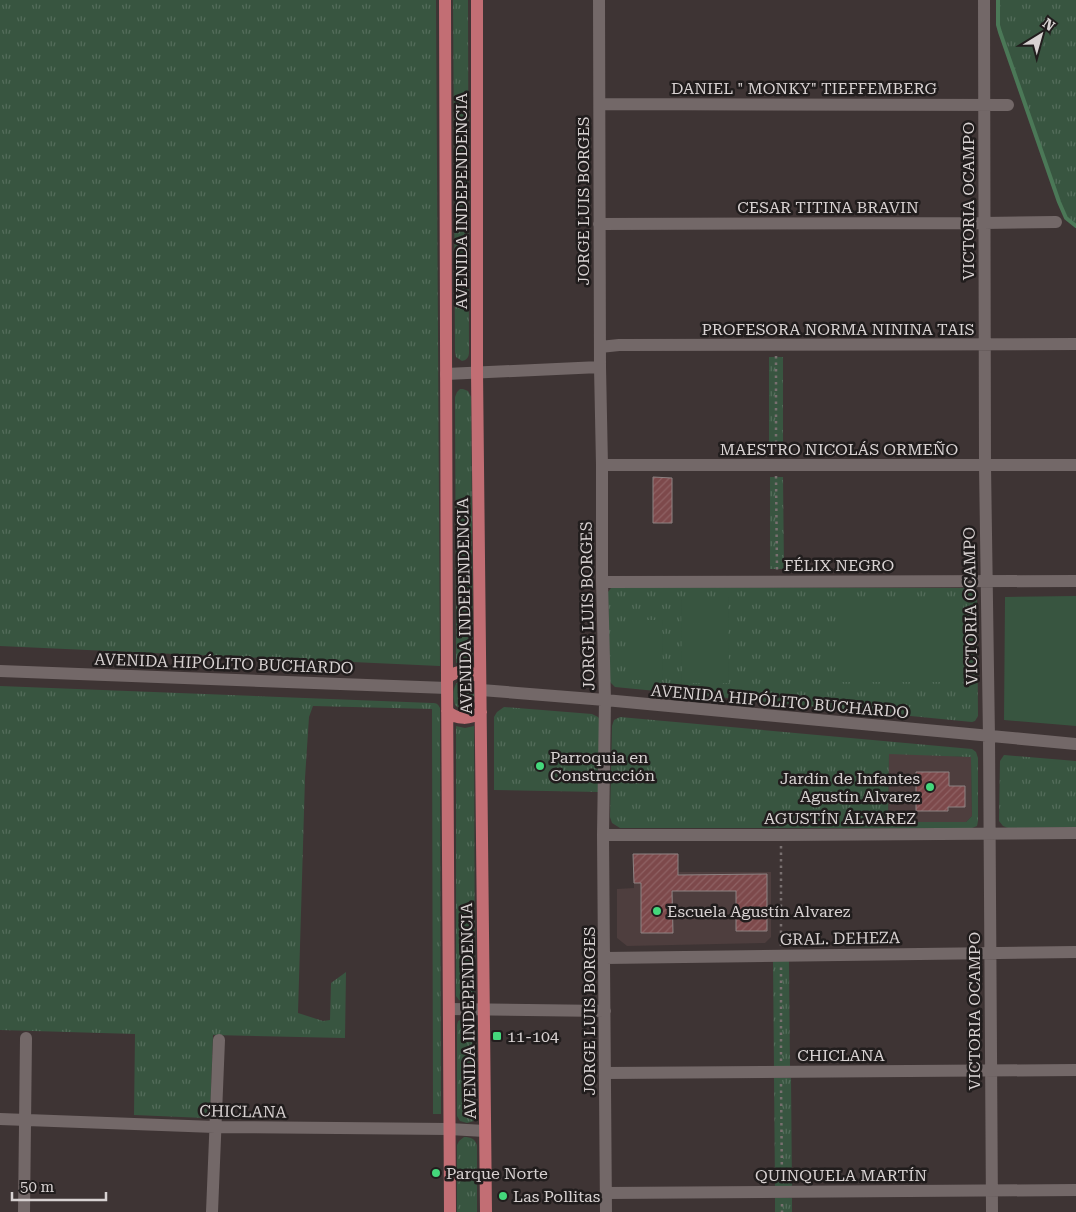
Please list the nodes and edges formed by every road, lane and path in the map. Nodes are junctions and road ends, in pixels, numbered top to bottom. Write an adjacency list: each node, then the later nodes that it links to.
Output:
1 (445, 0): 17 (main road, AVENIDA INDEPENDENCIA)
2 (477, 0): 16 (main road, AVENIDA INDEPENDENCIA)
3 (599, 0): 5 (street, JORGE LUIS BORGES)
4 (984, 0): 6 (street, VICTORIA OCAMPO)
5 (600, 104): 6 (street, DANIEL " MONKY" TIEFFEMBERG); 10 (street, JORGE LUIS BORGES)
6 (984, 105): 7 (street, DANIEL " MONKY" TIEFFEMBERG); 9 (street, VICTORIA OCAMPO)
7 (1008, 105)
8 (1056, 222): 9 (street, CESAR TITINA BRAVIN)
9 (984, 223): 10 (street, CESAR TITINA BRAVIN); 13 (street, VICTORIA OCAMPO)
10 (599, 224): 14 (street, JORGE LUIS BORGES)
11 (1076, 344): 13 (street, PROFESORA NORMA NININA TAIS)
12 (776, 345): 13 (street, PROFESORA NORMA NININA TAIS); 14 (street, PROFESORA NORMA NININA TAIS); 19 (path)
13 (985, 345): 21 (street, VICTORIA OCAMPO)
14 (600, 348): 15 (street, JORGE LUIS BORGES)
15 (600, 367): 16 (street); 18 (street, JORGE LUIS BORGES)
16 (477, 372): 17 (street); 28 (main road, AVENIDA INDEPENDENCIA)
17 (446, 374): 27 (main road, AVENIDA INDEPENDENCIA)
18 (602, 465): 19 (street, MAESTRO NICOLÁS ORMEÑO); 24 (street, JORGE LUIS BORGES)
19 (776, 465): 21 (street, MAESTRO NICOLÁS ORMEÑO); 25 (path)
20 (1076, 465): 21 (street, MAESTRO NICOLÁS ORMEÑO)
21 (984, 466): 22 (street, VICTORIA OCAMPO)
22 (986, 581): 23 (street, FÉLIX NEGRO); 25 (street, FÉLIX NEGRO); 32 (street, VICTORIA OCAMPO)
23 (1076, 581)
24 (602, 582): 25 (street, FÉLIX NEGRO); 29 (street, JORGE LUIS BORGES)
25 (777, 582)
26 (0, 671): 27 (street, AVENIDA HIPÓLITO BUCHARDO)
27 (447, 683): 28 (main road); 30 (main road, AVENIDA INDEPENDENCIA)
28 (481, 684): 29 (street, AVENIDA HIPÓLITO BUCHARDO); 31 (main road, AVENIDA INDEPENDENCIA)
29 (605, 700): 32 (street, AVENIDA HIPÓLITO BUCHARDO); 36 (street, JORGE LUIS BORGES)
30 (447, 711): 31 (main road); 42 (main road, AVENIDA INDEPENDENCIA)
31 (481, 712): 43 (main road, AVENIDA INDEPENDENCIA)
32 (988, 737): 33 (street, AVENIDA HIPÓLITO BUCHARDO); 35 (street, VICTORIA OCAMPO)
33 (1076, 744)
34 (1076, 833): 35 (street, AGUSTÍN ÁLVAREZ)
35 (989, 834): 37 (street, AGUSTÍN ÁLVAREZ); 39 (street, VICTORIA OCAMPO)
36 (604, 835): 37 (street, AGUSTÍN ÁLVAREZ); 41 (street, JORGE LUIS BORGES)
37 (781, 835): 40 (path)
38 (1076, 952): 39 (street, GRAL. DEHEZA)
39 (990, 953): 40 (street, GRAL. DEHEZA); 48 (street, VICTORIA OCAMPO)
40 (782, 955): 41 (street, GRAL. DEHEZA); 49 (path)
41 (604, 958): 44 (street, JORGE LUIS BORGES)
42 (449, 1009): 43 (street); 54 (main road, AVENIDA INDEPENDENCIA)
43 (484, 1010): 44 (street); 55 (main road, AVENIDA INDEPENDENCIA)
44 (605, 1011): 50 (street, JORGE LUIS BORGES)
45 (26, 1038): 52 (street)
46 (219, 1040): 53 (street)
47 (1076, 1070): 48 (street, CHICLANA)
48 (991, 1071): 49 (street, CHICLANA); 57 (street, VICTORIA OCAMPO)
49 (781, 1072): 50 (street, CHICLANA); 58 (path)
50 (605, 1073): 59 (street, JORGE LUIS BORGES)
51 (0, 1119): 52 (street, CHICLANA)
52 (25, 1120): 53 (street, CHICLANA); 60 (street)
53 (215, 1127): 54 (street, CHICLANA); 61 (street)
54 (449, 1129): 55 (street, CHICLANA); 62 (main road, AVENIDA INDEPENDENCIA)
55 (485, 1131): 63 (main road, AVENIDA INDEPENDENCIA)
56 (1076, 1190): 57 (street, QUINQUELA MARTÍN)
57 (992, 1191): 58 (street, QUINQUELA MARTÍN); 66 (street, VICTORIA OCAMPO)
58 (782, 1192): 59 (street, QUINQUELA MARTÍN); 65 (path)
59 (606, 1193): 64 (street, JORGE LUIS BORGES)
60 (24, 1212)
61 (212, 1212)
62 (450, 1212)
63 (486, 1212)
64 (606, 1212)
65 (782, 1212)
66 (992, 1212)

